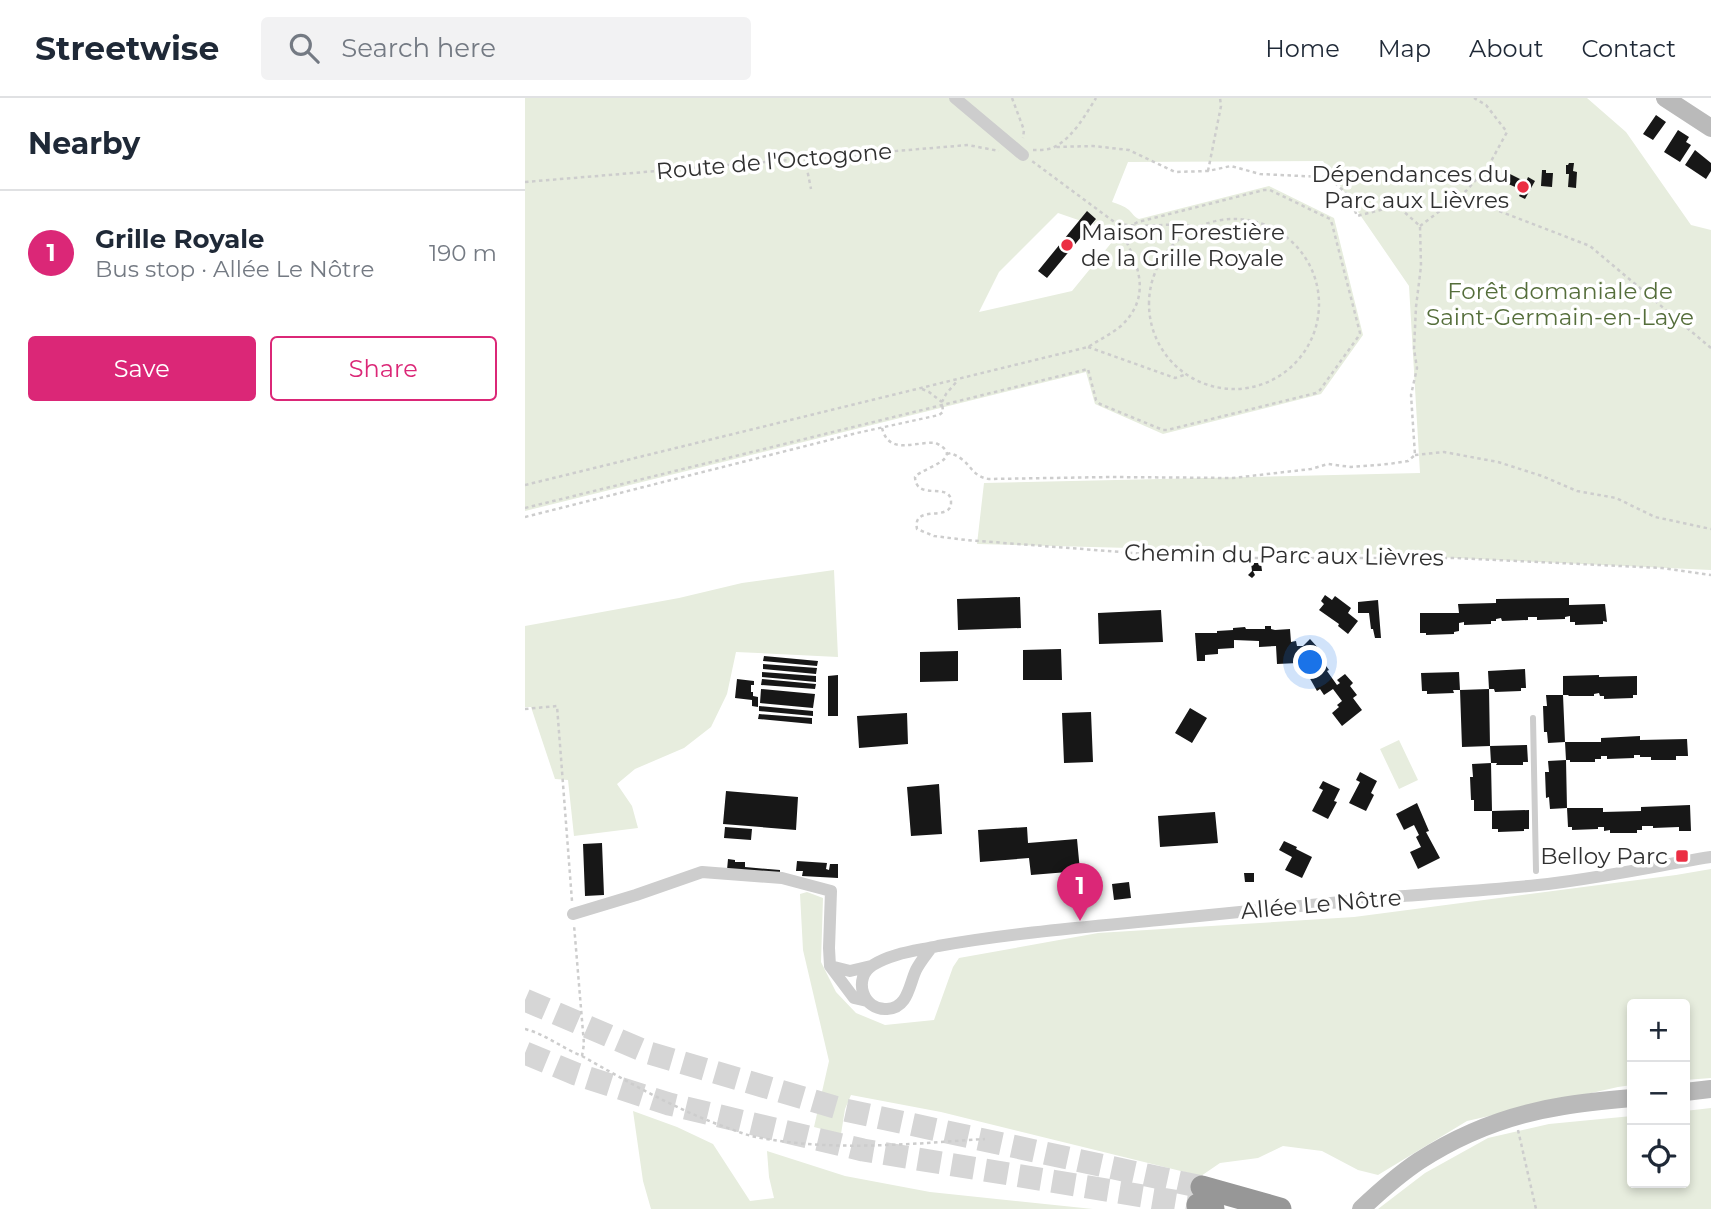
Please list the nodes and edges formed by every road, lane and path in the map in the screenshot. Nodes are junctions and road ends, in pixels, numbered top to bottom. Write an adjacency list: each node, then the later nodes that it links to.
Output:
1 (955, 98): 10 (street)
2 (1012, 98): 8 (path)
3 (1096, 98): 9 (path)
4 (1220, 98): 12 (path)
5 (1474, 98): 15 (path)
6 (1665, 98): 7 (main road)
7 (1711, 128)
8 (1023, 139)
9 (1056, 147): 10 (path); 12 (path)
10 (1027, 152): 11 (path, Route de l'Octogone); 16 (path)
11 (805, 159): 13 (path, Route de l'Octogone); 14 (path)
12 (1208, 171): 18 (path)
13 (525, 182)
14 (811, 189)
15 (1460, 196): 18 (path); 23 (path)
16 (1117, 224): 17 (path); 20 (path)
17 (1132, 225): 19 (path); 27 (path)
18 (1420, 226): 30 (path)
19 (1194, 227): 21 (path); 24 (path)
20 (1141, 292): 21 (path); 22 (path)
21 (1149, 295): 24 (path)
22 (1088, 347): 24 (path); 25 (path)
23 (1711, 348)
24 (1185, 375)
25 (959, 379): 26 (path); 27 (path)
26 (920, 388): 27 (path); 31 (path)
27 (943, 403): 28 (path); 32 (path)
28 (883, 428): 29 (path); 33 (path)
29 (947, 454): 30 (path); 35 (path, Chemin du Parc aux Lièvres)
30 (1415, 455): 34 (path)
31 (525, 485)
32 (525, 508)
33 (525, 517)
34 (1711, 529)
35 (1711, 575)
36 (525, 709): 40 (path)
37 (1533, 718): 39 (lane)
38 (1711, 857): 41 (street, Allée Le Nôtre)
39 (1536, 871)
40 (573, 914): 43 (street); 46 (path)
41 (931, 948): 42 (street, Allée Le Nôtre); 44 (street)
42 (873, 965): 43 (street, Allée Le Nôtre); 44 (street)
43 (830, 966): 44 (street)
44 (867, 1001)
45 (525, 1029): 46 (path)
46 (582, 1056): 51 (path)
47 (1711, 1089): 48 (main road)
48 (1690, 1091)
49 (1627, 1099): 50 (main road)
50 (1515, 1117): 54 (main road); 55 (path)
51 (985, 1139)
52 (1204, 1201): 53 (highway)
53 (1280, 1209)
54 (1361, 1209)
55 (1536, 1209)

